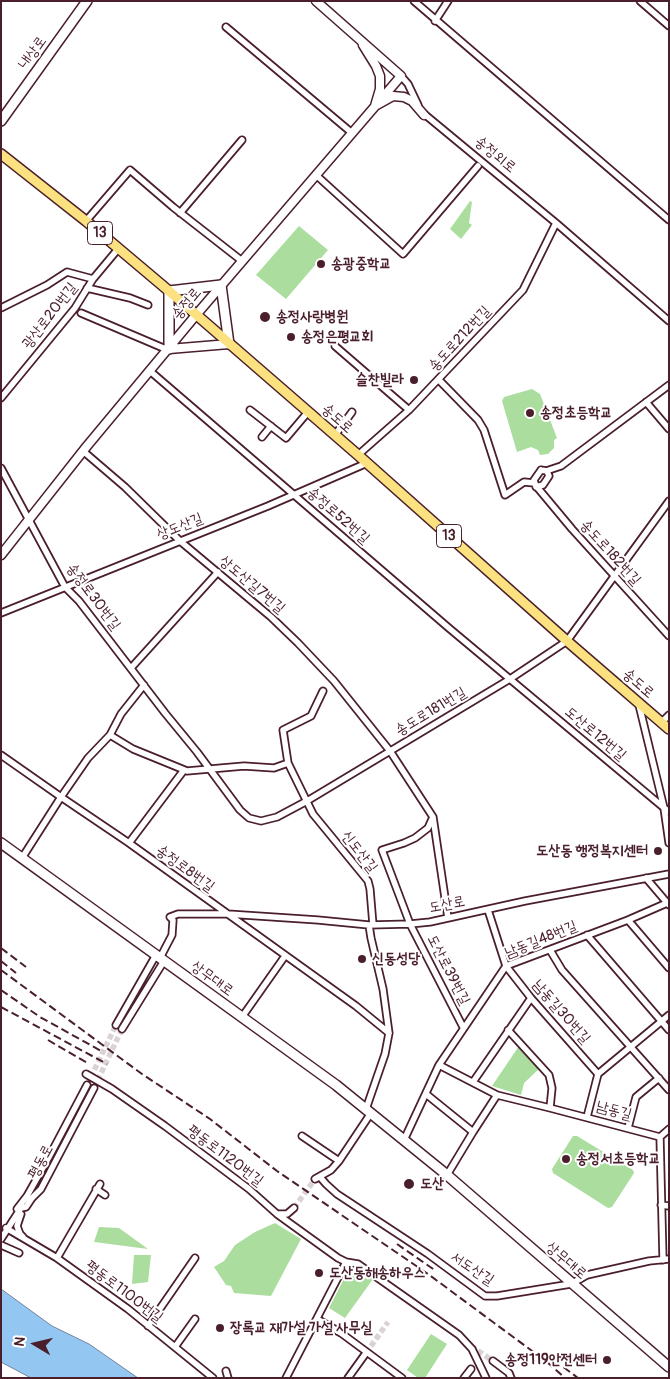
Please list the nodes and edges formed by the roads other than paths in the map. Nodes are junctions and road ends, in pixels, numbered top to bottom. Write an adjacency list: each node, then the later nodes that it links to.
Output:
1 (88, 1): 13 (main road, 내상로)
2 (316, 1): 9 (street, 송정외로)
3 (414, 1): 6 (street)
4 (448, 1): 6 (street)
5 (640, 1): 7 (street)
6 (436, 20): 20 (street)
7 (669, 26)
8 (226, 27): 14 (street)
9 (357, 37): 10 (street, 송정외로); 11 (street)
10 (401, 76): 11 (street, 송정로); 12 (street, 송정외로)
11 (375, 106): 12 (street); 14 (street, 송정로)
12 (424, 115): 22 (street, 송정외로)
13 (1, 121)
14 (352, 133): 18 (street, 송정로)
15 (242, 140): 19 (street)
16 (1, 154): 21 (main road, 송도로 / 13)
17 (478, 166): 18 (street)
18 (316, 175): 24 (street, 송정로)
19 (180, 213): 21 (street); 24 (street)
20 (669, 220)
21 (86, 221): 23 (main road, 송도로 / 13)
22 (556, 223): 33 (street, 송정외로); 38 (street, 송도로212번길)
23 (118, 249): 25 (street, 광산로20번길); 28 (main road, 송도로 / 13)
24 (242, 261): 26 (street, 송정로)
25 (93, 279): 27 (street, 광산로20번길); 30 (street)
26 (221, 285): 28 (main road); 32 (street, 송정로); 34 (main road)
27 (87, 288): 29 (street); 40 (street, 광산로20번길)
28 (169, 291): 32 (main road, 송도로 / 13); 36 (main road)
29 (148, 305)
30 (1, 308)
31 (81, 313): 36 (street)
32 (196, 315): 34 (main road, 송도로 / 13); 36 (street, 송정로)
33 (669, 322)
34 (229, 344): 36 (street); 44 (main road, 송도로 / 13)
35 (335, 346): 43 (street)
36 (168, 349): 37 (street, 송정로)
37 (150, 371): 50 (street, 송정로); 56 (street, 송정로52번길)
38 (439, 380): 43 (street, 송도로212번길); 55 (street)
39 (669, 385): 41 (street)
40 (1, 398)
41 (646, 402): 47 (street); 54 (street)
42 (250, 410): 46 (street)
43 (409, 410): 51 (street, 송도로212번길)
44 (308, 412): 46 (street); 48 (main road, 송도로 / 13)
45 (352, 412): 48 (street)
46 (271, 426): 49 (street)
47 (669, 429)
48 (335, 435): 51 (main road, 송도로 / 13)
49 (262, 437)
50 (83, 451): 58 (street, 송정로); 59 (street, 상도산길7번길)
51 (358, 455): 52 (main road, 송도로 / 13)
52 (368, 463): 56 (street, 상도산길); 66 (main road, 송도로 / 13)
53 (1, 468): 58 (street, 송정로30번길)
54 (546, 471): 55 (street); 55 (street)
55 (535, 485): 62 (street, 송도로182번길)
56 (294, 495): 59 (street, 상도산길); 68 (street, 송정로52번길)
57 (669, 501): 62 (street)
58 (29, 520): 60 (street, 송정로); 63 (street, 송정로30번길)
59 (180, 541): 61 (street, 상도산길7번길); 63 (street, 상도산길)
60 (1, 554)
61 (218, 572): 67 (street); 76 (street, 상도산길7번길)
62 (614, 576): 65 (street, 송도로182번길); 66 (street)
63 (65, 587): 64 (street, 상도산길); 67 (street, 송정로30번길)
64 (1, 614)
65 (668, 634)
66 (567, 641): 68 (street, 송도로181번길); 71 (main road, 송도로 / 13)
67 (131, 668): 69 (street, 송정로30번길)
68 (510, 679): 76 (street, 송도로181번길); 83 (street, 도산로12번길)
69 (144, 685): 75 (street); 79 (street, 송정로30번길)
70 (323, 691): 78 (street)
71 (639, 703): 73 (main road, 송도로 / 13); 83 (street, 도산로12번길)
72 (669, 715): 73 (street)
73 (661, 723): 74 (main road, 송도로 / 13)
74 (669, 729)
75 (110, 735): 80 (street); 81 (street)
76 (390, 751): 82 (street, 송도로181번길); 84 (street, 상도산길7번길)
77 (1, 755): 81 (street, 송정로8번길)
78 (288, 762): 79 (street); 82 (street)
79 (209, 768): 80 (street); 85 (street, 송정로30번길)
80 (184, 770): 87 (street)
81 (61, 797): 87 (street, 송정로8번길); 89 (street)
82 (307, 801): 85 (street, 송도로181번길); 98 (street, 신도산길)
83 (666, 810): 88 (street, 도산로12번길)
84 (433, 817): 95 (street); 97 (street, 도산로39번길)
85 (258, 821)
86 (1, 843): 89 (main road, 상무대로)
87 (129, 843): 94 (street, 송정로8번길)
88 (669, 843)
89 (22, 858): 102 (main road, 상무대로)
90 (669, 874): 91 (street, 도산로)
91 (646, 878): 92 (street); 93 (street, 도산로)
92 (668, 904): 96 (street, 남동길48번길)
93 (488, 910): 95 (street, 도산로); 103 (street)
94 (228, 914): 98 (street, 도산로); 101 (street); 102 (street, 도산로)
95 (448, 918): 97 (street, 도산로)
96 (628, 920): 99 (street, 남동길48번길); 104 (street)
97 (410, 924): 98 (street, 도산로); 110 (street, 도산로39번길)
98 (371, 925): 114 (street, 신도산길)
99 (587, 935): 100 (street, 남동길48번길); 108 (street)
100 (550, 950): 103 (street, 남동길48번길); 115 (street, 남동길30번길)
101 (285, 956): 107 (street); 114 (street)
102 (160, 958): 107 (main road, 상무대로); 109 (street); 111 (street)
103 (506, 966): 105 (street, 남동길30번길); 110 (street, 남동길48번길)
104 (669, 968)
105 (531, 998): 112 (street); 118 (street, 남동길30번길)
106 (669, 1015): 108 (street)
107 (242, 1017): 127 (main road, 상무대로)
108 (661, 1022): 113 (street); 115 (street)
109 (116, 1025)
110 (464, 1027): 116 (street, 남동길48번길)
111 (122, 1029)
112 (508, 1030): 120 (street); 126 (street)
113 (669, 1030)
114 (389, 1033): 127 (street, 신도산길)
115 (632, 1047): 118 (street); 119 (street)
116 (439, 1066): 120 (street, 남동길); 124 (street, 남동길48번길)
117 (86, 1074): 143 (street, 평동로1120번길)
118 (598, 1074): 128 (street)
119 (659, 1078): 123 (street); 129 (street)
120 (473, 1082): 125 (street, 남동길)
121 (87, 1085): 144 (street, 평동로)
122 (94, 1088): 141 (street, 평동로)
123 (669, 1090)
124 (426, 1094): 131 (street); 134 (street)
125 (497, 1095): 126 (street, 남동길); 131 (street)
126 (550, 1108): 128 (street, 남동길)
127 (369, 1111): 134 (main road, 상무대로); 135 (street, 신도산길)
128 (587, 1117): 129 (street, 남동길)
129 (628, 1128): 133 (street, 남동길)
130 (669, 1130): 133 (street)
131 (473, 1132): 136 (street)
132 (302, 1136): 135 (street)
133 (660, 1137): 139 (street, 서도산길)
134 (404, 1140): 136 (main road, 상무대로)
135 (339, 1161): 137 (street, 신도산길)
136 (447, 1175): 153 (main road, 상무대로)
137 (318, 1178): 153 (street, 서도산길)
138 (105, 1195): 149 (street)
139 (661, 1205): 140 (street); 151 (street, 서도산길)
140 (669, 1206)
141 (26, 1207): 144 (street, 평동로); 146 (street)
142 (294, 1208): 143 (street)
143 (277, 1214): 152 (street, 평동로1120번길)
144 (7, 1229): 145 (street, 평동로); 146 (street, 평동로1100번길)
145 (1, 1238)
146 (27, 1240): 149 (street, 평동로1100번길)
147 (1, 1245): 148 (street)
148 (19, 1253)
149 (57, 1258): 156 (street, 평동로1100번길)
150 (194, 1258): 156 (street)
151 (666, 1259): 153 (street, 서도산길)
152 (346, 1262): 155 (street); 167 (street, 평동로1120번길)
153 (571, 1284): 160 (main road, 상무대로)
154 (195, 1319): 157 (street)
155 (317, 1319): 158 (street); 163 (street)
156 (148, 1326): 157 (street, 평동로1100번길)
157 (174, 1347): 162 (street, 평동로1100번길)
158 (366, 1353): 164 (street); 165 (street)
159 (492, 1361): 168 (street)
160 (667, 1364)
161 (471, 1369): 166 (street)
162 (213, 1378)
163 (286, 1378)
164 (348, 1378)
165 (402, 1378)
166 (464, 1378)
167 (486, 1378)
168 (511, 1378)

